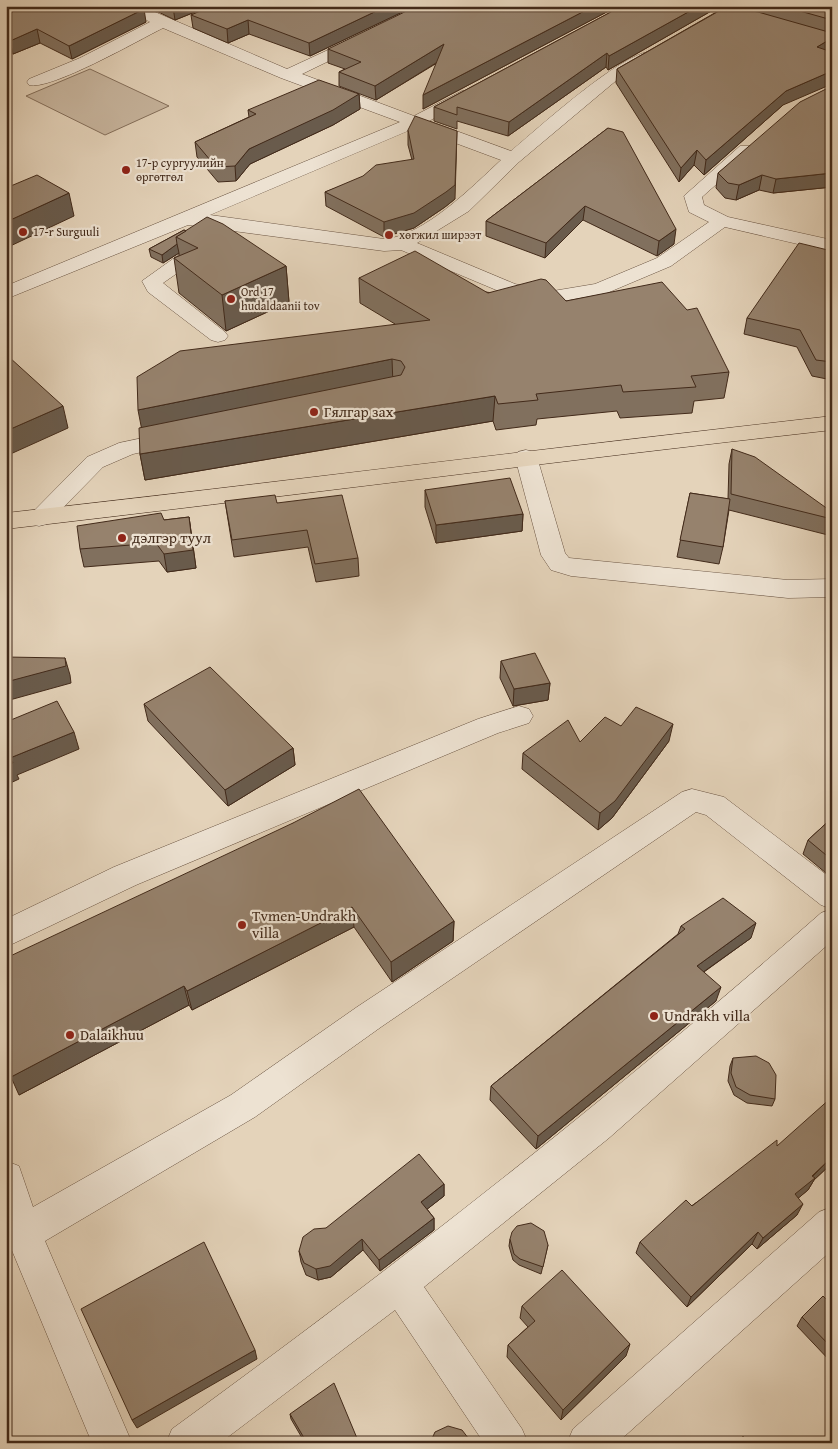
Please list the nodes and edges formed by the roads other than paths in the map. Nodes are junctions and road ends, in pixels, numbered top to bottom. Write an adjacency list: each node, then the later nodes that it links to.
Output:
1 (128, 6): 3 (street)
2 (198, 19): 3 (street)
3 (168, 25): 6 (street); 7 (street)
4 (373, 35): 6 (street)
5 (662, 47): 11 (street)
6 (287, 75): 9 (street)
7 (35, 82)
8 (486, 85): 9 (street)
9 (415, 122): 11 (street); 12 (street)
10 (760, 138): 13 (street)
11 (513, 158): 15 (street)
12 (186, 219): 14 (street); 17 (street)
13 (722, 220): 15 (street); 16 (street)
14 (235, 224): 15 (street); 18 (street)
15 (403, 244)
16 (832, 246)
17 (6, 294)
18 (218, 336)
19 (832, 423): 21 (main road)
20 (194, 434): 22 (street)
21 (526, 457): 22 (main road); 24 (street)
22 (40, 518): 23 (main road)
23 (6, 522)
24 (832, 588)
25 (519, 716): 28 (street)
26 (832, 896): 31 (street)
27 (832, 922): 32 (street)
28 (6, 934)
29 (6, 1178): 31 (street)
30 (832, 1225): 36 (street)
31 (24, 1233): 33 (street)
32 (400, 1284): 34 (street); 35 (street)
33 (112, 1443)
34 (186, 1443)
35 (508, 1443)
36 (587, 1443)

